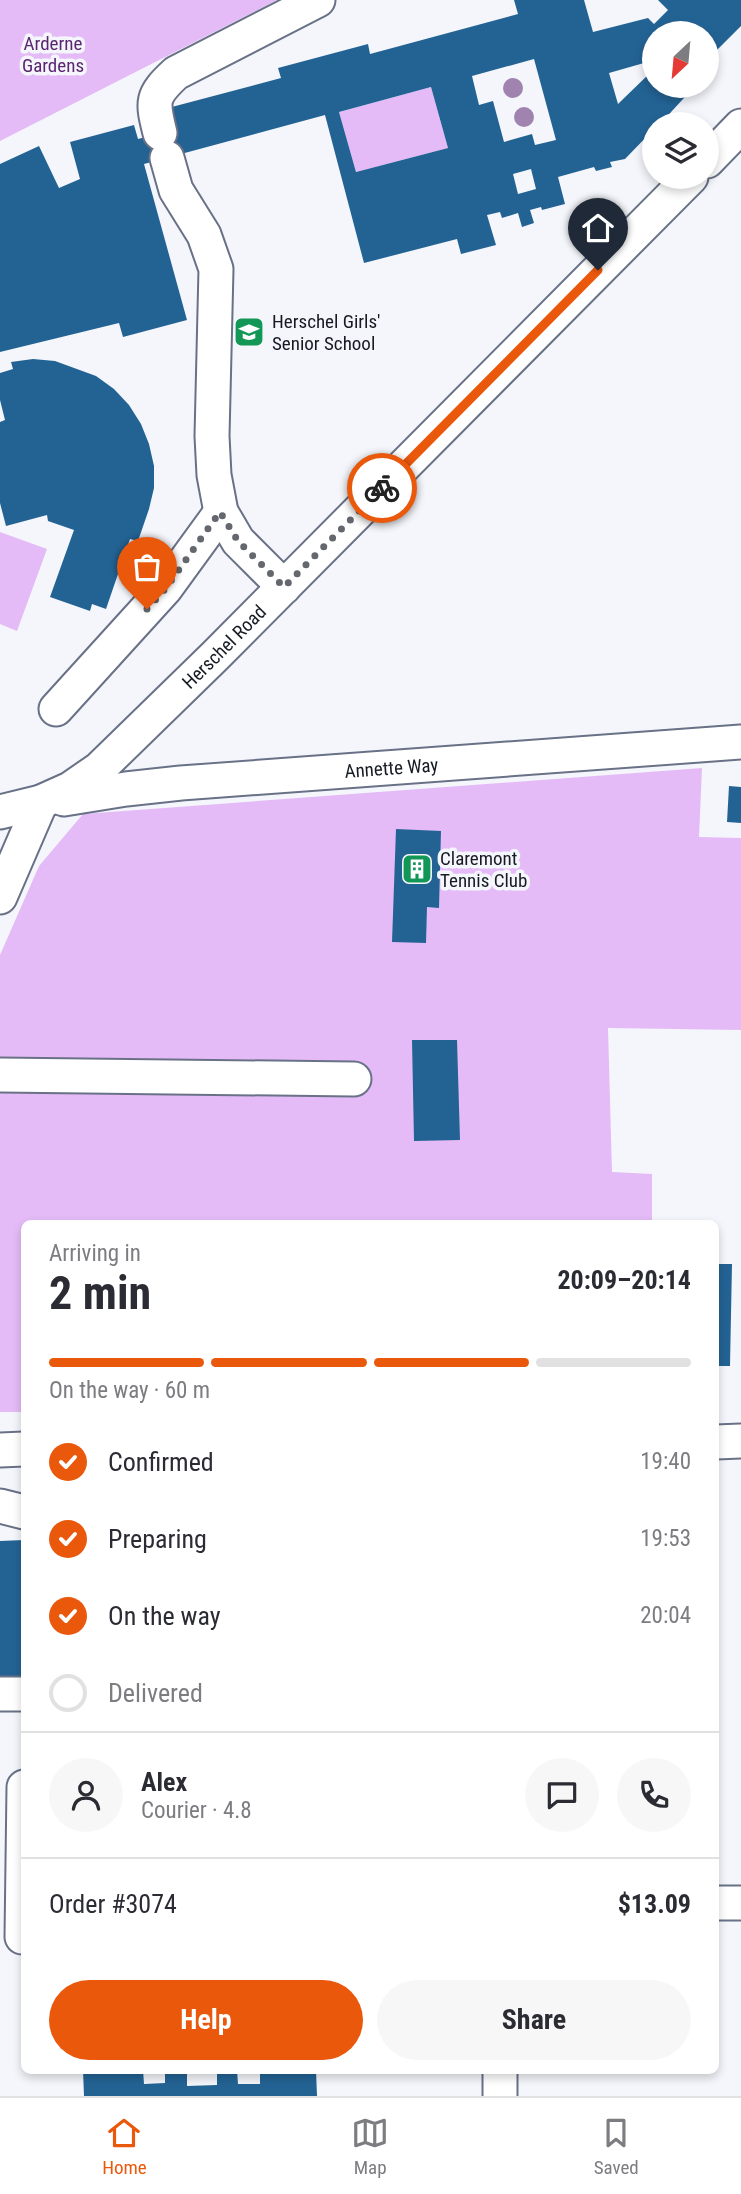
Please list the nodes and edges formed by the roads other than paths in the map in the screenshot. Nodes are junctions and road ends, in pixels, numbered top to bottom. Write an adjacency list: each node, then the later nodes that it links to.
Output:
1 (318, 0): 5 (street)
2 (741, 126): 3 (street)
3 (719, 148)
4 (679, 189): 6 (street, Herschel Road)
5 (220, 512): 6 (street); 7 (street)
6 (284, 587): 9 (street, Herschel Road)
7 (56, 709)
8 (741, 742): 9 (street, Annette Way)
9 (41, 802): 10 (street, Herschel Road); 11 (street)
10 (0, 812)
11 (0, 897)
12 (0, 1075): 13 (street)
13 (354, 1079)
14 (741, 1441): 15 (street)
15 (719, 1442)
16 (21, 1449): 17 (street)
17 (0, 1450)
18 (0, 1506): 19 (street)
19 (21, 1511)
20 (0, 1694): 21 (street)
21 (21, 1694)
22 (21, 1844): 25 (street)
23 (719, 1903): 24 (street)
24 (741, 1903)
25 (16, 1939)
26 (500, 2074): 27 (street)
27 (500, 2096)

